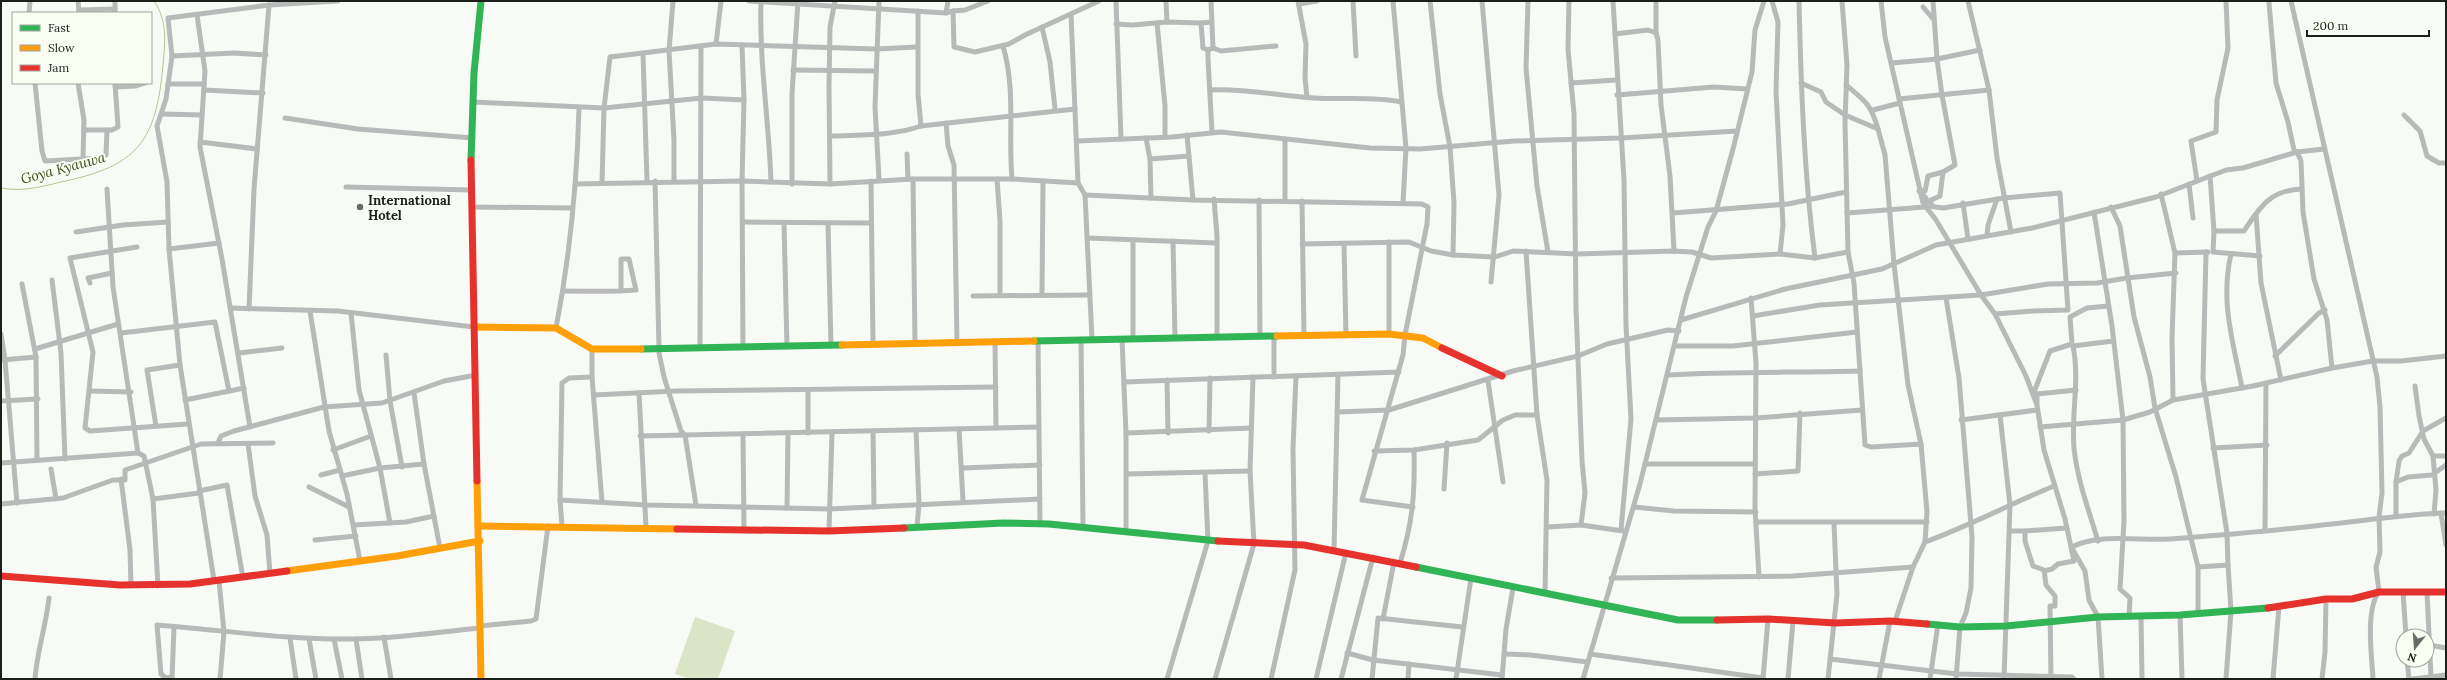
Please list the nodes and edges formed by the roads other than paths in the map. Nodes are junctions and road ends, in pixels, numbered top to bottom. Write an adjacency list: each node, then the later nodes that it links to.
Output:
1 (30, 1): 48 (street)
2 (78, 1): 44 (street)
3 (115, 1): 45 (street)
4 (338, 1): 36 (street)
5 (481, 1): 105 (main road)
6 (673, 1): 73 (street)
7 (721, 1): 61 (street)
8 (749, 1): 9 (street)
9 (761, 1): 37 (street); 63 (street)
10 (879, 1): 43 (street)
11 (948, 1): 49 (street)
12 (989, 1): 47 (street)
13 (1099, 1): 50 (street)
14 (1116, 1): 57 (street)
15 (1166, 1): 53 (street)
16 (1211, 1): 54 (street)
17 (1317, 1): 38 (street)
18 (1353, 1): 78 (street)
19 (1393, 1): 107 (street)
20 (1430, 1): 142 (street)
21 (1482, 1): 141 (street)
22 (1528, 1): 137 (street)
23 (1569, 1): 85 (street)
24 (1613, 1): 60 (street)
25 (1656, 1): 59 (street)
26 (1764, 1): 94 (street)
27 (1772, 1): 193 (street)
28 (1799, 1): 86 (street)
29 (1842, 1): 92 (street)
30 (1881, 1): 80 (street)
31 (1933, 1): 52 (street)
32 (1968, 1): 72 (street)
33 (2226, 1): 165 (street)
34 (2290, 1): 144 (street)
35 (262, 2): 41 (street); 51 (street)
36 (303, 2): 41 (street)
37 (798, 2): 39 (street); 68 (street)
38 (1299, 2): 101 (street)
39 (834, 3): 43 (street); 69 (street)
40 (2269, 3): 146 (street)
41 (269, 5): 75 (street)
42 (1924, 7): 52 (street)
43 (879, 8): 46 (street); 71 (street)
44 (79, 11): 45 (street)
45 (115, 11)
46 (918, 11): 49 (street); 67 (street)
47 (953, 11): 49 (street); 65 (street)
48 (30, 12)
49 (946, 13)
50 (1071, 14): 58 (street); 112 (street)
51 (197, 15): 74 (street); 77 (street)
52 (1934, 20): 79 (street)
53 (1167, 22): 55 (street); 56 (street)
54 (1211, 22): 56 (street); 70 (street)
55 (1157, 23): 57 (street); 131 (street)
56 (1201, 23): 70 (street)
57 (1116, 24): 133 (street)
58 (1042, 27): 65 (street); 111 (street)
59 (1656, 33): 60 (street); 97 (street)
60 (1615, 34): 84 (street)
61 (716, 44): 62 (street); 64 (street)
62 (742, 45): 63 (street); 103 (street)
63 (760, 45): 68 (street); 166 (street)
64 (701, 46): 73 (street); 102 (street)
65 (1003, 46): 118 (street)
66 (1276, 46): 70 (street)
67 (916, 47): 71 (street); 121 (street)
68 (794, 48): 69 (street); 81 (street)
69 (831, 48): 71 (street); 83 (street)
70 (1211, 49): 95 (street)
71 (876, 50): 82 (street)
72 (1980, 50): 79 (street); 96 (street)
73 (669, 51): 76 (street); 106 (street)
74 (204, 54): 75 (street); 77 (street); 93 (street)
75 (266, 54): 98 (street)
76 (643, 54): 108 (street); 110 (street)
77 (172, 56): 90 (street)
78 (1356, 56)
79 (1937, 59): 80 (street); 100 (street)
80 (1892, 63): 104 (street)
81 (794, 70): 83 (street); 171 (street)
82 (875, 70): 83 (street); 127 (street)
83 (830, 71): 130 (street)
84 (1616, 80): 85 (street); 99 (street)
85 (1571, 83): 138 (street)
86 (1801, 83): 115 (street); 189 (street)
87 (35, 84): 149 (street)
88 (78, 84): 123 (street)
89 (142, 84): 91 (street)
90 (168, 84): 93 (street); 114 (street)
91 (115, 85): 124 (street)
92 (1846, 85): 113 (street); 115 (street)
93 (204, 87): 98 (street); 117 (street)
94 (1747, 88): 97 (street); 125 (street)
95 (1210, 90): 101 (street); 126 (street)
96 (1989, 90): 100 (street); 183 (street)
97 (1660, 91): 99 (street); 129 (street)
98 (263, 93): 145 (street)
99 (1617, 95): 135 (street)
100 (1942, 95): 104 (street); 152 (street)
101 (1307, 97): 107 (street)
102 (702, 98): 103 (street); 106 (street); 162 (street)
103 (744, 100): 163 (street)
104 (1900, 101): 113 (street); 178 (street)
105 (473, 102): 109 (street); 132 (main road)
106 (672, 102): 108 (street); 161 (street)
107 (1401, 102): 143 (street)
108 (646, 104): 110 (street); 159 (street)
109 (579, 108): 110 (street); 170 (street)
110 (604, 108): 168 (street)
111 (1055, 109): 112 (street); 118 (street)
112 (1074, 109): 139 (street)
113 (1873, 110): 122 (street)
114 (162, 114): 117 (street); 207 (street)
115 (1845, 115): 122 (street); 179 (street)
116 (2404, 115): 151 (street)
117 (202, 116): 140 (street)
118 (1012, 116): 120 (street); 157 (street)
119 (285, 118): 132 (street)
120 (946, 123): 121 (street); 155 (street)
121 (921, 126): 127 (street)
122 (1878, 129): 199 (street)
123 (84, 130): 124 (street); 149 (street)
124 (107, 130): 149 (street)
125 (1737, 131): 129 (street); 200 (street)
126 (1212, 132): 128 (street); 136 (street)
127 (875, 134): 130 (street); 158 (street)
128 (1187, 135): 131 (street); 148 (street)
129 (1665, 135): 135 (street); 202 (street)
130 (830, 136): 172 (street)
131 (1165, 137): 134 (street)
132 (473, 138): 177 (main road)
133 (1121, 138): 134 (street); 139 (street)
134 (1146, 138): 150 (street)
135 (1621, 138): 138 (street); 234 (street)
136 (1285, 139): 143 (street); 188 (street)
137 (1532, 140): 138 (street); 141 (street); 233 (street)
138 (1574, 140): 239 (street)
139 (1077, 141): 169 (street)
140 (200, 142): 145 (street); 222 (street)
141 (1497, 143): 142 (street); 244 (street)
142 (1450, 147): 143 (street); 242 (street)
143 (1406, 148): 191 (street)
144 (2324, 149): 146 (street); 326 (street)
145 (257, 150): 271 (street)
146 (2297, 152): 153 (street); 176 (street)
147 (907, 154): 154 (street)
148 (1189, 156): 150 (street); 185 (street)
149 (83, 158)
150 (1150, 158): 182 (street)
151 (2446, 163)
152 (1944, 172): 178 (street); 198 (street)
153 (2210, 176): 165 (street); 213 (street)
154 (910, 179): 155 (street); 158 (street); 308 (street)
155 (954, 179): 156 (street); 305 (street)
156 (997, 179): 157 (street); 261 (street)
157 (1012, 179): 167 (street)
158 (879, 180): 164 (street)
159 (647, 181): 160 (street); 168 (street)
160 (655, 181): 161 (street); 314 (street)
161 (674, 181): 162 (street)
162 (699, 181): 163 (street); 309 (street)
163 (742, 181): 166 (street); 208 (street)
164 (871, 181): 172 (street); 211 (street)
165 (2197, 181): 173 (street)
166 (771, 182): 171 (street)
167 (1043, 182): 169 (street); 260 (street)
168 (602, 183): 170 (street)
169 (1078, 183): 181 (street)
170 (575, 184): 197 (street)
171 (792, 184): 172 (street)
172 (830, 184)
173 (2189, 184): 180 (street); 205 (street)
174 (346, 187): 177 (street)
175 (107, 189): 212 (street)
176 (2302, 189): 204 (street); 272 (street)
177 (472, 190): 194 (main road)
178 (1919, 191): 195 (street); 198 (street)
179 (1846, 192): 189 (street); 203 (street)
180 (2161, 194): 196 (street); 238 (street)
181 (1085, 195): 182 (street); 217 (street)
182 (1151, 198): 185 (street)
183 (2004, 198): 184 (street); 206 (street); 215 (street)
184 (1998, 199): 192 (street); 216 (street)
185 (1193, 200): 186 (street)
186 (1214, 200): 187 (street); 223 (street)
187 (1259, 200): 188 (street); 290 (street)
188 (1285, 200): 190 (street)
189 (1808, 200): 193 (street); 246 (street)
190 (1302, 201): 191 (street); 224 (street)
191 (1403, 203): 227 (street)
192 (1963, 203): 198 (street); 218 (street)
193 (1781, 205): 200 (street); 240 (street)
194 (472, 207): 197 (street); 281 (main road)
195 (1925, 207): 199 (street); 226 (street)
196 (2111, 207): 201 (street); 251 (street)
197 (572, 208): 258 (street)
198 (1933, 208)
199 (1888, 210): 203 (street); 247 (street)
200 (1716, 211): 202 (street); 243 (street)
201 (2094, 212): 206 (street); 254 (street)
202 (1673, 213): 232 (street)
203 (1847, 213): 235 (street)
204 (2256, 214): 213 (street); 245 (street)
205 (2193, 218)
206 (2062, 220): 215 (street); 257 (street)
207 (168, 222): 212 (street); 229 (street)
208 (744, 222): 209 (street); 310 (street)
209 (784, 223): 210 (street); 315 (street)
210 (828, 224): 211 (street); 311 (street)
211 (871, 224): 307 (street)
212 (109, 227): 214 (street); 230 (street)
213 (2214, 231): 237 (street)
214 (76, 232)
215 (2011, 232): 216 (street)
216 (1987, 235): 218 (street)
217 (1088, 238): 219 (street); 262 (street)
218 (1968, 239): 226 (street)
219 (1133, 240): 220 (street); 295 (street)
220 (1173, 241): 223 (street); 296 (street)
221 (1389, 242): 225 (street); 227 (street); 288 (street)
222 (219, 243): 229 (street); 270 (street)
223 (1216, 243): 294 (street)
224 (1302, 244): 225 (street); 292 (street)
225 (1344, 244): 293 (street)
226 (1951, 244): 247 (street); 263 (street)
227 (1422, 246): 242 (street); 289 (street)
228 (136, 247): 230 (street)
229 (169, 249): 280 (street)
230 (110, 250): 248 (street); 284 (street)
231 (1526, 251): 233 (street); 244 (street); 328 (street)
232 (1674, 251): 234 (street); 243 (street)
233 (1548, 252): 239 (street)
234 (1625, 252): 239 (street); 299 (street)
235 (1848, 252): 246 (street); 250 (street)
236 (2206, 252): 237 (street); 238 (street); 361 (street)
237 (2213, 252): 241 (street)
238 (2175, 253): 249 (street)
239 (1577, 254): 321 (street)
240 (1780, 254): 243 (street); 246 (street)
241 (2231, 254): 245 (street); 350 (street)
242 (1453, 255): 244 (street)
243 (1699, 255): 278 (street)
244 (1494, 256): 253 (street)
245 (2260, 256): 322 (street)
246 (1815, 258)
247 (1894, 264): 250 (street); 267 (street)
248 (112, 272): 256 (street); 279 (street)
249 (2176, 272): 251 (street); 367 (street)
250 (1852, 274): 265 (street); 268 (street)
251 (2127, 278): 254 (street); 371 (street)
252 (52, 280): 304 (street)
253 (1491, 282)
254 (2106, 282): 257 (street); 269 (street)
255 (22, 284): 317 (street)
256 (90, 284)
257 (2068, 285): 263 (street); 275 (street)
258 (563, 291): 259 (street); 282 (street)
259 (621, 291): 259 (street)
260 (1042, 294): 261 (street); 262 (street)
261 (1000, 295): 264 (street)
262 (1089, 295): 297 (street)
263 (1981, 295): 266 (street); 275 (street)
264 (973, 296)
265 (1751, 298): 276 (street); 278 (street)
266 (1946, 298): 267 (street); 381 (street)
267 (1898, 302): 268 (street); 411 (street)
268 (1855, 304): 276 (street); 286 (street)
269 (2108, 306): 277 (street); 303 (street)
270 (230, 308): 271 (street); 319 (street)
271 (250, 309): 273 (street)
272 (2325, 310): 322 (street); 329 (street)
273 (310, 311): 274 (street); 369 (street)
274 (351, 313): 281 (street); 368 (street)
275 (1995, 314): 370 (street)
276 (1753, 316): 306 (street)
277 (2070, 317): 313 (street); 359 (street)
278 (1681, 320): 283 (street)
279 (118, 324): 284 (street); 285 (street)
280 (176, 326): 285 (street); 327 (street); 353 (street)
281 (474, 327): 282 (main road); 335 (main road)
282 (556, 328): 318 (main road)
283 (1679, 331): 299 (street); 312 (street)
284 (89, 332): 304 (street); 352 (street)
285 (121, 332): 355 (street)
286 (1857, 332): 306 (street); 330 (street)
287 (1, 334): 325 (street)
288 (1389, 334): 289 (main road); 293 (main road)
289 (1405, 335): 331 (street); 337 (main road)
290 (1260, 336): 291 (main road); 294 (main road)
291 (1274, 336): 292 (main road); 340 (street)
292 (1304, 336): 293 (main road)
293 (1346, 336)
294 (1217, 337): 296 (main road)
295 (1133, 338): 296 (main road); 298 (main road)
296 (1175, 338)
297 (1092, 339): 298 (main road); 301 (main road)
298 (1122, 339): 345 (street)
299 (1627, 339): 321 (street); 494 (street)
300 (1038, 340): 301 (main road); 302 (main road); 388 (street)
301 (1081, 340): 487 (street)
302 (995, 341): 305 (main road); 348 (street)
303 (2113, 341): 313 (street); 382 (street)
304 (60, 342): 317 (street); 421 (street)
305 (957, 342): 308 (main road)
306 (1755, 343): 312 (street); 332 (street)
307 (872, 344): 308 (main road); 311 (main road)
308 (915, 344)
309 (700, 346): 310 (main road); 314 (main road)
310 (743, 346): 315 (main road)
311 (831, 346): 315 (main road)
312 (1676, 346): 334 (street)
313 (2073, 346): 351 (street)
314 (658, 347): 318 (main road); 356 (street)
315 (787, 347)
316 (282, 348): 319 (street)
317 (35, 349): 324 (street)
318 (592, 349): 338 (street)
319 (238, 353): 349 (street)
320 (386, 355): 366 (street)
321 (1578, 356): 328 (street); 482 (street)
322 (2275, 356): 344 (street)
323 (2446, 356): 326 (street)
324 (36, 357): 325 (street); 362 (street)
325 (3, 360): 364 (street)
326 (2373, 361): 329 (street); 474 (street)
327 (180, 365): 365 (street); 385 (street)
328 (1533, 367): 337 (street); 376 (street)
329 (2332, 368): 344 (street)
330 (1860, 371): 332 (street); 373 (street)
331 (1399, 372): 333 (street); 372 (street)
332 (1756, 372): 334 (street); 378 (street)
333 (1338, 375): 336 (street); 374 (street)
334 (1668, 375): 380 (street)
335 (476, 376): 357 (street); 483 (main road)
336 (1296, 376): 340 (street); 508 (street)
337 (1502, 376): 343 (street)
338 (592, 377): 360 (street); 453 (street)
339 (1253, 377): 340 (street); 341 (street); 391 (street)
340 (1274, 377)
341 (1210, 378): 342 (street); 396 (street)
342 (1167, 380): 345 (street); 402 (street)
343 (1488, 380): 372 (street); 392 (street)
344 (2281, 380): 346 (street)
345 (1124, 382): 401 (street)
346 (2266, 383): 350 (street); 412 (street)
347 (2416, 386): 397 (street)
348 (996, 387): 354 (street); 390 (street)
349 (244, 388): 353 (street); 387 (street)
350 (2242, 388): 361 (street)
351 (2076, 390): 359 (street); 384 (street)
352 (90, 391): 355 (street); 386 (street)
353 (228, 391): 365 (street)
354 (808, 391): 356 (street); 399 (street)
355 (131, 392): 386 (street)
356 (669, 392): 358 (street); 404 (street)
357 (414, 393): 366 (street); 426 (street)
358 (639, 393): 360 (street); 406 (street)
359 (2037, 394): 370 (street)
360 (594, 395): 455 (street)
361 (2205, 395): 367 (street); 414 (street)
362 (38, 399): 364 (street); 422 (street)
363 (1, 400): 364 (street)
364 (9, 400): 423 (street)
365 (184, 400): 383 (street)
366 (390, 400): 368 (street); 431 (street)
367 (2173, 400): 371 (street)
368 (363, 404): 369 (street); 405 (street)
369 (324, 407): 387 (street); 415 (street)
370 (2037, 407): 377 (street); 389 (street)
371 (2155, 408): 382 (street); 500 (street)
372 (1389, 410): 374 (street); 417 (street)
373 (1862, 410): 375 (street); 411 (street)
374 (1337, 412): 512 (street)
375 (1800, 413): 378 (street); 439 (street)
376 (1537, 415): 392 (street); 489 (street)
377 (2000, 415): 381 (street); 461 (street)
378 (1756, 418): 380 (street); 428 (street)
379 (2446, 418): 397 (street)
380 (1656, 420): 427 (street)
381 (1962, 420): 480 (street)
382 (2123, 420): 384 (street); 501 (street)
383 (188, 424): 385 (street); 413 (street)
384 (2074, 424): 389 (street); 503 (street)
385 (156, 426): 386 (street)
386 (134, 427): 418 (street)
387 (250, 427): 407 (street)
388 (1039, 427): 390 (street); 429 (street)
389 (2040, 427): 446 (street)
390 (996, 428): 393 (street)
391 (1251, 428): 396 (street); 436 (street)
392 (1494, 428): 409 (street); 444 (street)
393 (959, 429): 394 (street); 434 (street)
394 (916, 430): 395 (street); 458 (street)
395 (872, 431): 400 (street); 464 (street)
396 (1209, 431): 402 (street)
397 (2423, 431): 419 (street); 445 (street)
398 (788, 433): 399 (street); 403 (street); 467 (street)
399 (808, 433): 400 (street)
400 (832, 433): 468 (street)
401 (1126, 433): 402 (street); 438 (street)
402 (1168, 433)
403 (743, 434): 404 (street); 462 (street)
404 (685, 435): 406 (street); 460 (street)
405 (371, 436): 415 (street); 433 (street)
406 (640, 436): 459 (street)
407 (218, 443): 410 (street); 413 (street)
408 (273, 443): 410 (street)
409 (1447, 443): 416 (street); 448 (street)
410 (248, 444): 521 (street)
411 (1921, 444): 476 (street)
412 (2267, 445): 414 (street); 492 (street)
413 (192, 446): 425 (street); 449 (street)
414 (2213, 448): 498 (street)
415 (333, 450): 435 (street)
416 (1414, 450): 417 (street); 465 (street)
417 (1374, 451): 465 (street)
418 (138, 453): 421 (street); 425 (street)
419 (2433, 456): 420 (street); 440 (street)
420 (2446, 456)
421 (65, 459): 422 (street)
422 (37, 460): 423 (street)
423 (12, 462): 424 (street); 456 (street)
424 (1, 463)
425 (147, 463): 443 (street); 450 (street)
426 (424, 464): 431 (street); 472 (street)
427 (1645, 464): 428 (street); 466 (street)
428 (1755, 464): 439 (street)
429 (1040, 465): 434 (street); 452 (street)
430 (2446, 465): 440 (street)
431 (402, 467): 433 (street)
432 (50, 468): 451 (street)
433 (380, 468): 442 (street); 477 (street)
434 (962, 468): 454 (street)
435 (340, 470): 441 (street); 442 (street)
436 (1250, 471): 437 (street); 507 (street)
437 (1205, 473): 438 (street); 505 (street)
438 (1127, 474): 497 (street)
439 (1755, 474): 469 (street)
440 (2435, 474): 445 (street); 470 (street)
441 (321, 475)
442 (342, 476): 463 (street)
443 (121, 479): 451 (street); 529 (street)
444 (1503, 482)
445 (2396, 482): 473 (street)
446 (2054, 486): 461 (street); 490 (street)
447 (309, 487): 463 (street)
448 (1444, 489)
449 (199, 493): 450 (street); 525 (street); 528 (street)
450 (153, 498): 530 (street)
451 (56, 499): 456 (street)
452 (1040, 499): 454 (street); 479 (street)
453 (560, 500): 455 (street); 485 (street)
454 (963, 501): 458 (street)
455 (602, 502): 459 (street)
456 (17, 503): 457 (street)
457 (1, 504)
458 (919, 504): 464 (street); 486 (street)
459 (646, 505): 460 (street); 488 (street)
460 (696, 505): 462 (street)
461 (2010, 505): 480 (street); 495 (street)
462 (745, 506): 467 (street); 491 (street)
463 (349, 507): 481 (street)
464 (874, 507): 468 (street)
465 (1413, 507): 516 (street)
466 (1634, 507): 469 (street); 494 (street)
467 (787, 508): 468 (street)
468 (829, 509): 493 (street)
469 (1756, 512): 475 (street)
470 (2434, 514): 471 (street); 473 (street)
471 (2443, 514): 509 (street)
472 (434, 516): 477 (street); 511 (street)
473 (2396, 516): 474 (street)
474 (2379, 517): 492 (street); 532 (street)
475 (1756, 522): 478 (street); 524 (street)
476 (1927, 522): 478 (street); 506 (street)
477 (390, 523): 481 (street)
478 (1834, 523): 522 (street)
479 (1040, 524): 486 (main road); 487 (main road)
480 (1971, 524): 506 (street); 554 (street)
481 (354, 525): 499 (street)
482 (1581, 525): 489 (street); 494 (street)
483 (478, 526): 484 (main road); 504 (main road)
484 (548, 526): 485 (main road); 557 (street)
485 (562, 526): 488 (main road)
486 (917, 526): 493 (main road)
487 (1083, 526): 497 (main road)
488 (646, 527): 491 (main road)
489 (1547, 527): 536 (street)
490 (2067, 528): 496 (street); 510 (street)
491 (744, 529): 493 (main road)
492 (2266, 529): 498 (street)
493 (829, 531)
494 (1624, 531): 527 (street)
495 (2010, 531): 496 (street); 555 (street)
496 (2025, 531): 520 (street)
497 (1126, 532): 505 (main road)
498 (2227, 533): 500 (street); 517 (street)
499 (356, 536): 502 (street); 515 (street)
500 (2189, 536): 501 (street); 519 (street)
501 (2122, 539): 503 (street); 544 (street)
502 (315, 540)
503 (2098, 540): 510 (street)
504 (480, 541): 511 (main road); 557 (main road)
505 (1208, 541): 507 (main road); 597 (street)
506 (1924, 542): 518 (street)
507 (1254, 544): 508 (main road); 598 (street)
508 (1295, 545): 512 (main road); 599 (street)
509 (2446, 545)
510 (2072, 547): 520 (street); 546 (street)
511 (440, 548): 515 (main road)
512 (1334, 550): 513 (main road)
513 (1346, 552): 514 (main road); 600 (street)
514 (1373, 557): 516 (main road); 569 (street)
515 (360, 561): 521 (main road)
516 (1397, 563): 526 (main road); 547 (street)
517 (2228, 565): 519 (street); 541 (street)
518 (1913, 567): 522 (street); 550 (street)
519 (2198, 567): 542 (street)
520 (2044, 571): 551 (street)
521 (270, 574): 525 (main road)
522 (1836, 574): 524 (street); 552 (street)
523 (1, 576): 529 (main road)
524 (1759, 577): 527 (street)
525 (243, 578): 528 (main road)
526 (1470, 578): 531 (main road); 558 (street)
527 (1611, 578): 539 (street)
528 (217, 580): 530 (main road); 561 (street)
529 (131, 585): 530 (main road)
530 (158, 586)
531 (1513, 588): 536 (main road); 570 (street)
532 (2379, 592): 533 (main road); 538 (main road); 617 (street)
533 (2403, 592): 534 (main road); 559 (street)
534 (2427, 592): 535 (main road); 560 (street)
535 (2446, 592)
536 (1545, 593): 539 (main road)
537 (49, 598): 589 (street)
538 (2326, 599): 540 (main road); 616 (street)
539 (1604, 604): 548 (main road); 571 (street)
540 (2279, 606): 541 (main road); 615 (street)
541 (2231, 611): 542 (main road); 614 (street)
542 (2198, 614): 543 (main road)
543 (2180, 615): 545 (main road); 613 (street)
544 (2129, 616): 545 (main road); 546 (main road)
545 (2141, 616): 612 (street)
546 (2098, 617): 551 (main road); 611 (street)
547 (1383, 619): 558 (street); 573 (street)
548 (1768, 620): 549 (main road); 586 (street)
549 (1793, 621): 552 (main road); 606 (street)
550 (1892, 621): 552 (main road); 553 (main road); 576 (street)
551 (2052, 621): 555 (main road); 588 (street)
552 (1835, 623): 572 (street)
553 (1938, 624): 554 (main road); 580 (street)
554 (1960, 626): 555 (main road); 583 (street)
555 (2006, 626): 587 (street)
556 (174, 627): 561 (street); 585 (street); 585 (street)
557 (480, 627): 562 (street); 596 (main road)
558 (1462, 628): 579 (street)
559 (2405, 628)
560 (2428, 628)
561 (224, 632): 563 (street); 590 (street)
562 (384, 637): 566 (street); 595 (street)
563 (290, 638): 564 (street); 591 (street)
564 (310, 639): 565 (street); 592 (street)
565 (334, 639): 566 (street); 593 (street)
566 (356, 639): 594 (street)
567 (2435, 646): 568 (street)
568 (2446, 648)
569 (1347, 653): 573 (street); 601 (street)
570 (1504, 654): 574 (street); 582 (street)
571 (1590, 654): 574 (street); 586 (street)
572 (1830, 659): 576 (street); 607 (street)
573 (1373, 660): 575 (street); 602 (street)
574 (1587, 662): 605 (street)
575 (1409, 664): 579 (street); 603 (street)
576 (1881, 664): 580 (street); 608 (street)
577 (2408, 668): 618 (street)
578 (2430, 668): 584 (street)
579 (1457, 669): 582 (street); 604 (street)
580 (1932, 671): 583 (street); 609 (street)
581 (2446, 675): 584 (street)
582 (1502, 677)
583 (1956, 677): 587 (street)
584 (2431, 677): 619 (street)
585 (172, 678)
586 (1763, 678)
587 (2004, 678): 588 (street)
588 (2051, 678): 610 (street)
589 (35, 679)
590 (220, 679)
591 (296, 679)
592 (316, 679)
593 (342, 679)
594 (362, 679)
595 (391, 679)
596 (481, 679)
597 (1167, 679)
598 (1215, 679)
599 (1271, 679)
600 (1316, 679)
601 (1341, 679)
602 (1372, 679)
603 (1408, 679)
604 (1456, 679)
605 (1583, 679)
606 (1788, 679)
607 (1828, 679)
608 (1879, 679)
609 (1930, 679)
610 (2074, 679)
611 (2102, 679)
612 (2142, 679)
613 (2182, 679)
614 (2226, 679)
615 (2273, 679)
616 (2322, 679)
617 (2373, 679)
618 (2409, 679)
619 (2412, 679)

